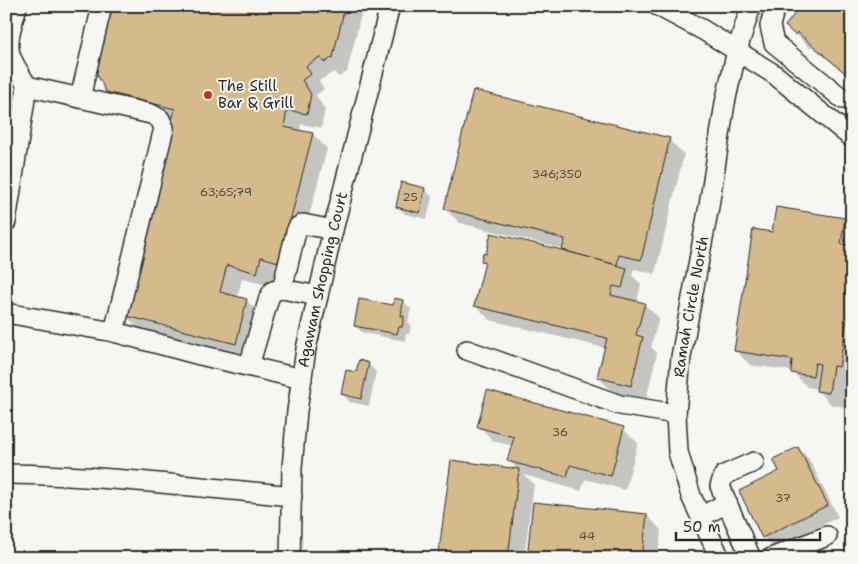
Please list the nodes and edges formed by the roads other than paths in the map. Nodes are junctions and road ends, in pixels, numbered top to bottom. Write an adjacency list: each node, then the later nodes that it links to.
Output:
1 (17, 6): 10 (street)
2 (102, 6): 12 (street)
3 (390, 6): 16 (street, Agawam Shopping Court)
4 (658, 6): 7 (street)
5 (751, 6): 7 (street, Ramah Circle North)
6 (774, 6): 8 (street)
7 (737, 50): 9 (street); 24 (street, Ramah Circle North)
8 (788, 55): 9 (street); 11 (street)
9 (774, 74): 13 (street)
10 (27, 86): 12 (street); 15 (street)
11 (847, 94): 13 (street)
12 (80, 98): 20 (street)
13 (828, 119): 14 (street)
14 (852, 138)
15 (6, 222)
16 (333, 230): 17 (street); 18 (street, Agawam Shopping Court)
17 (282, 289): 18 (street); 22 (street)
18 (318, 296): 23 (street, Agawam Shopping Court)
19 (6, 313): 20 (street)
20 (114, 332): 22 (street)
21 (467, 350): 24 (street)
22 (249, 366): 23 (street)
23 (302, 379): 27 (street, Agawam Shopping Court)
24 (676, 414): 29 (street, Ramah Circle North)
25 (754, 462): 28 (street)
26 (6, 474): 27 (street)
27 (292, 496): 31 (street, Agawam Shopping Court)
28 (727, 503): 29 (street); 33 (street)
29 (702, 516): 32 (street, Ramah Circle North)
30 (827, 536): 34 (street)
31 (290, 558)
32 (720, 558)
33 (751, 558)
34 (771, 558)

